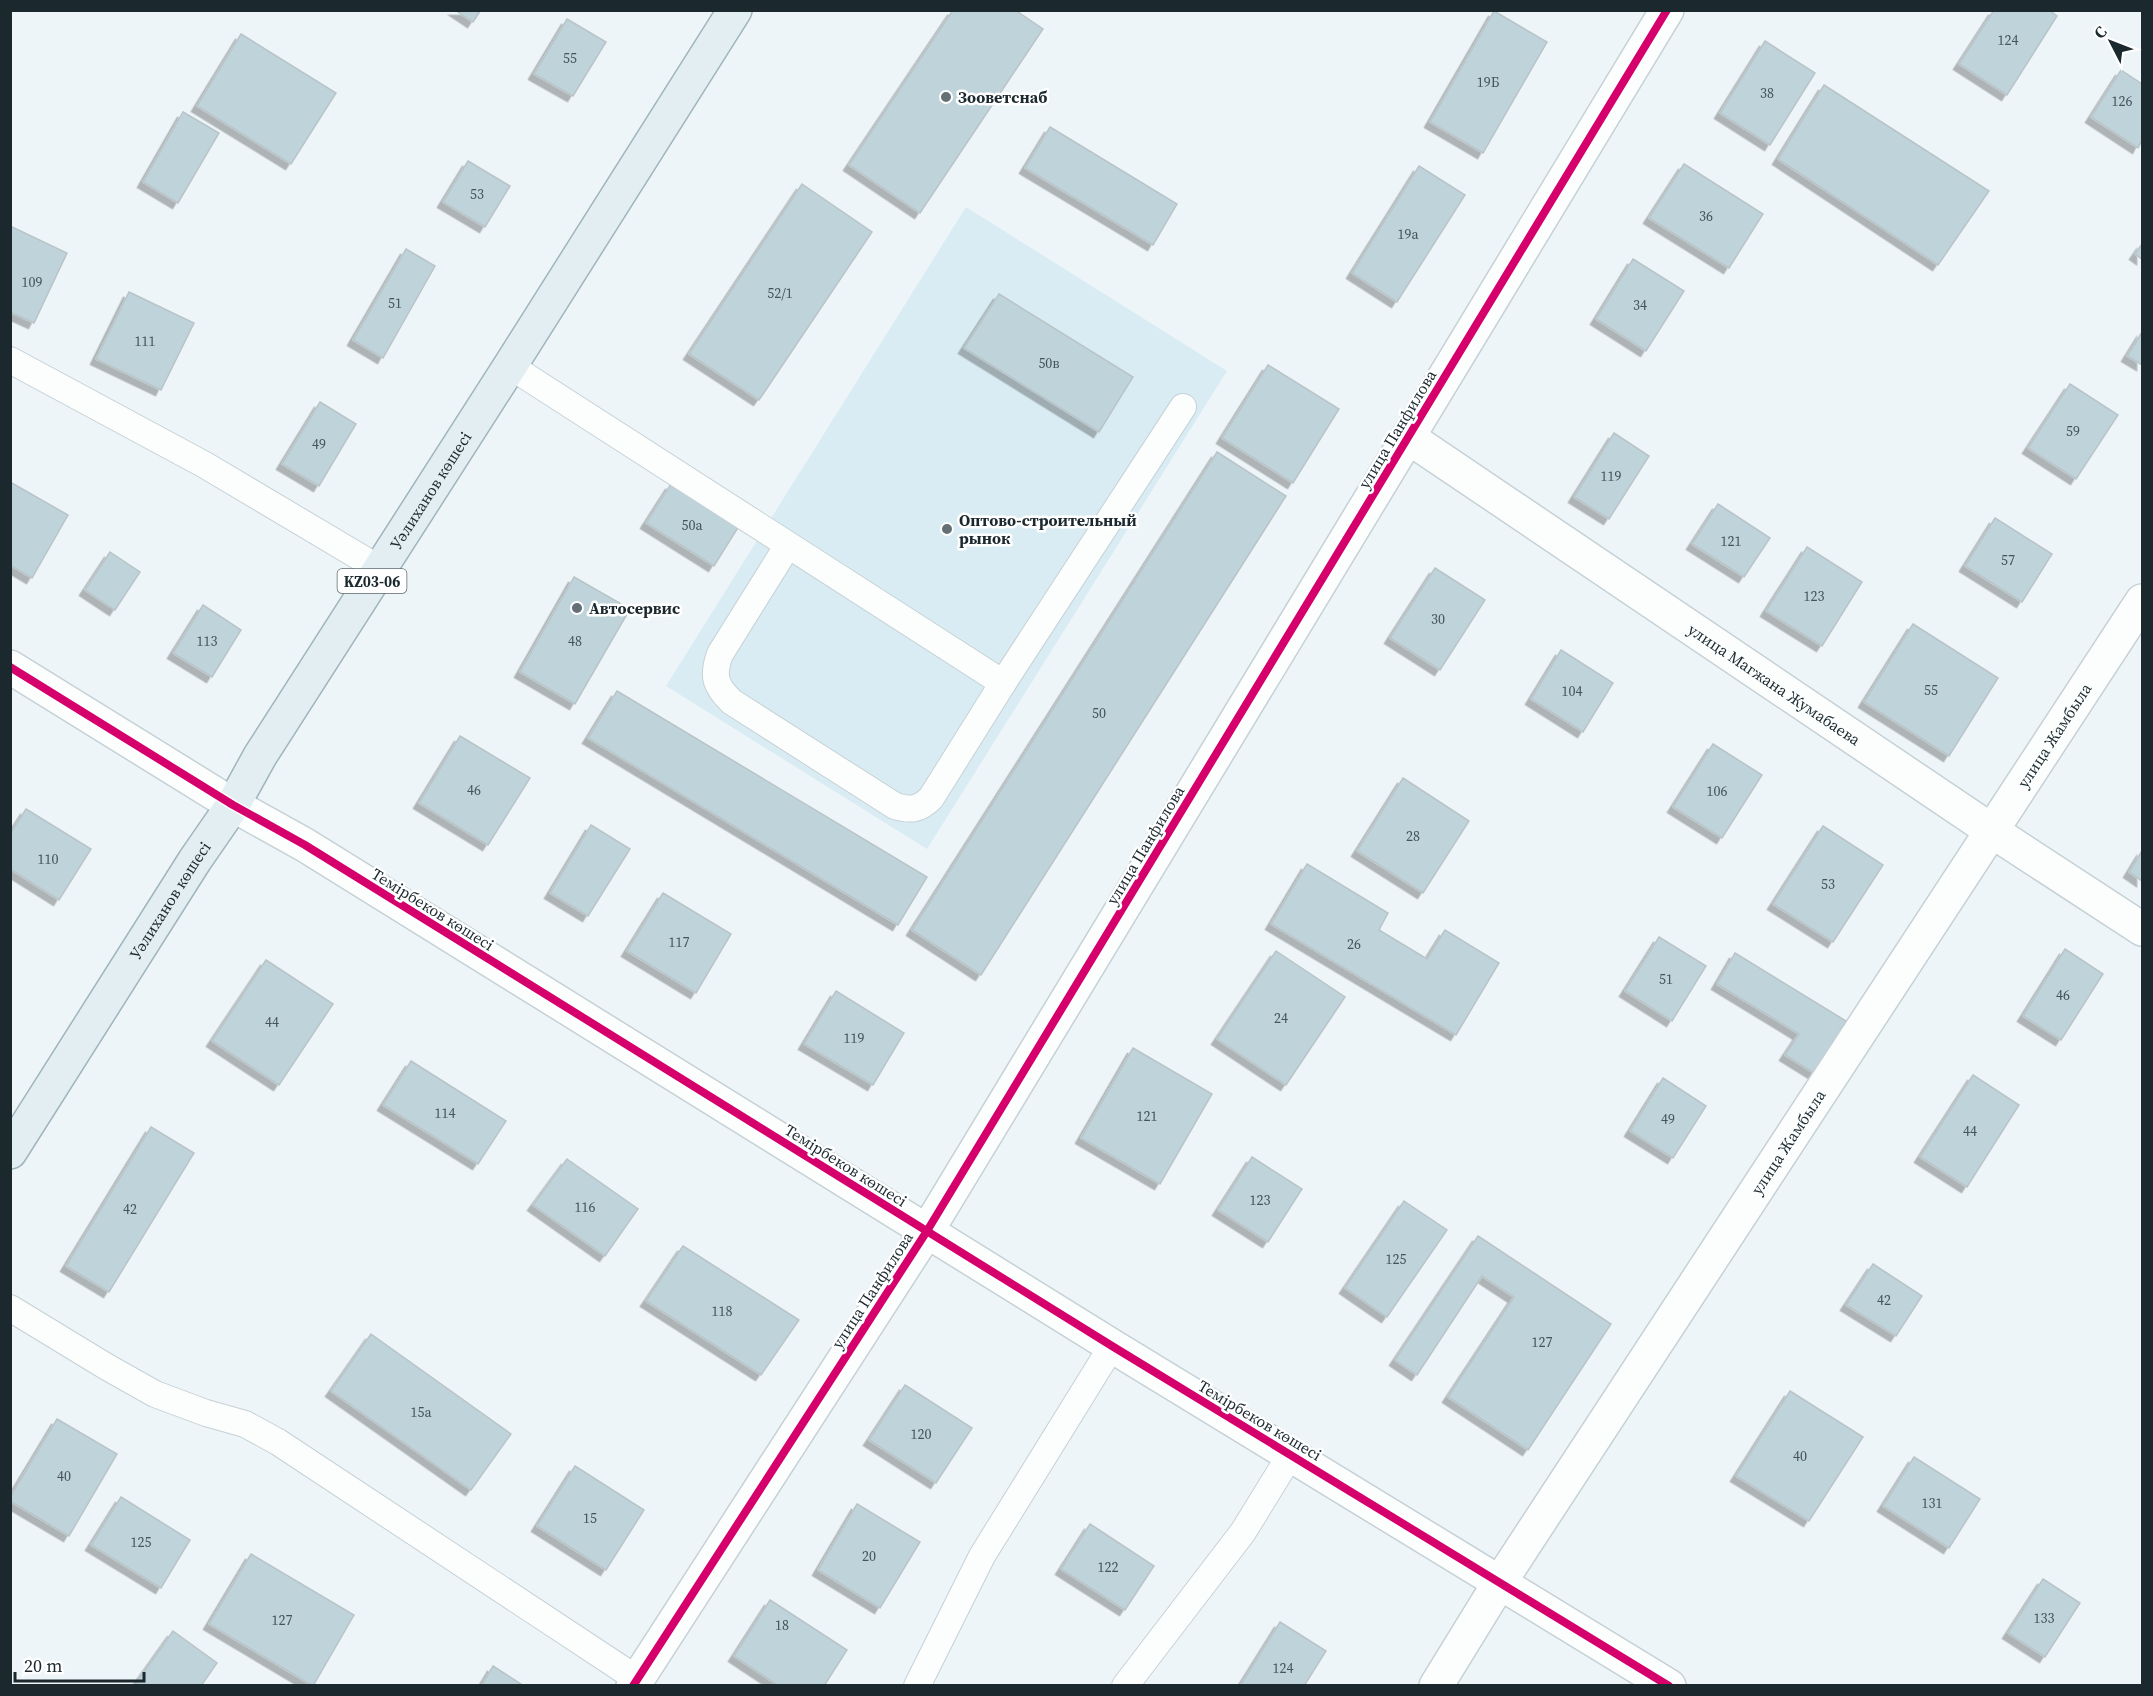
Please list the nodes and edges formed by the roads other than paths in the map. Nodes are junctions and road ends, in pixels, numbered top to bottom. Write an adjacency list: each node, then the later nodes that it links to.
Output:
1 (735, 10): 4 (main road, Уәлиханов көшесі / KZ03-06)
2 (1667, 10): 6 (street, улица Панфилова)
3 (10, 360): 8 (lane)
4 (510, 366): 7 (lane); 8 (main road, Уәлиханов көшесі / KZ03-06)
5 (1184, 407): 11 (lane)
6 (1408, 437): 13 (street, улица Магжана Жумабаева); 16 (street, улица Панфилова)
7 (788, 545): 11 (lane); 11 (lane)
8 (380, 569): 12 (main road, Уәлиханов көшесі / KZ03-06)
9 (2142, 601): 13 (street, улица Жамбыла)
10 (10, 667): 12 (street, Темірбеков көшесі)
11 (1003, 683)
12 (233, 805): 15 (main road, Уәлиханов көшесі / KZ03-06); 16 (street, Темірбеков көшесі)
13 (1992, 831): 14 (street, улица Магжана Жумабаева); 20 (street, улица Жамбыла)
14 (2142, 928)
15 (10, 1152)
16 (927, 1231): 18 (street, Темірбеков көшесі); 21 (street, улица Панфилова)
17 (10, 1308): 21 (lane)
18 (1112, 1346): 19 (street, Темірбеков көшесі); 22 (lane)
19 (1290, 1454): 20 (street, Темірбеков көшесі); 23 (lane)
20 (1500, 1582): 24 (street, улица Жамбыла); 25 (street, Темірбеков көшесі)
21 (635, 1682)
22 (917, 1686)
23 (1125, 1686)
24 (1436, 1686)
25 (1669, 1686)

